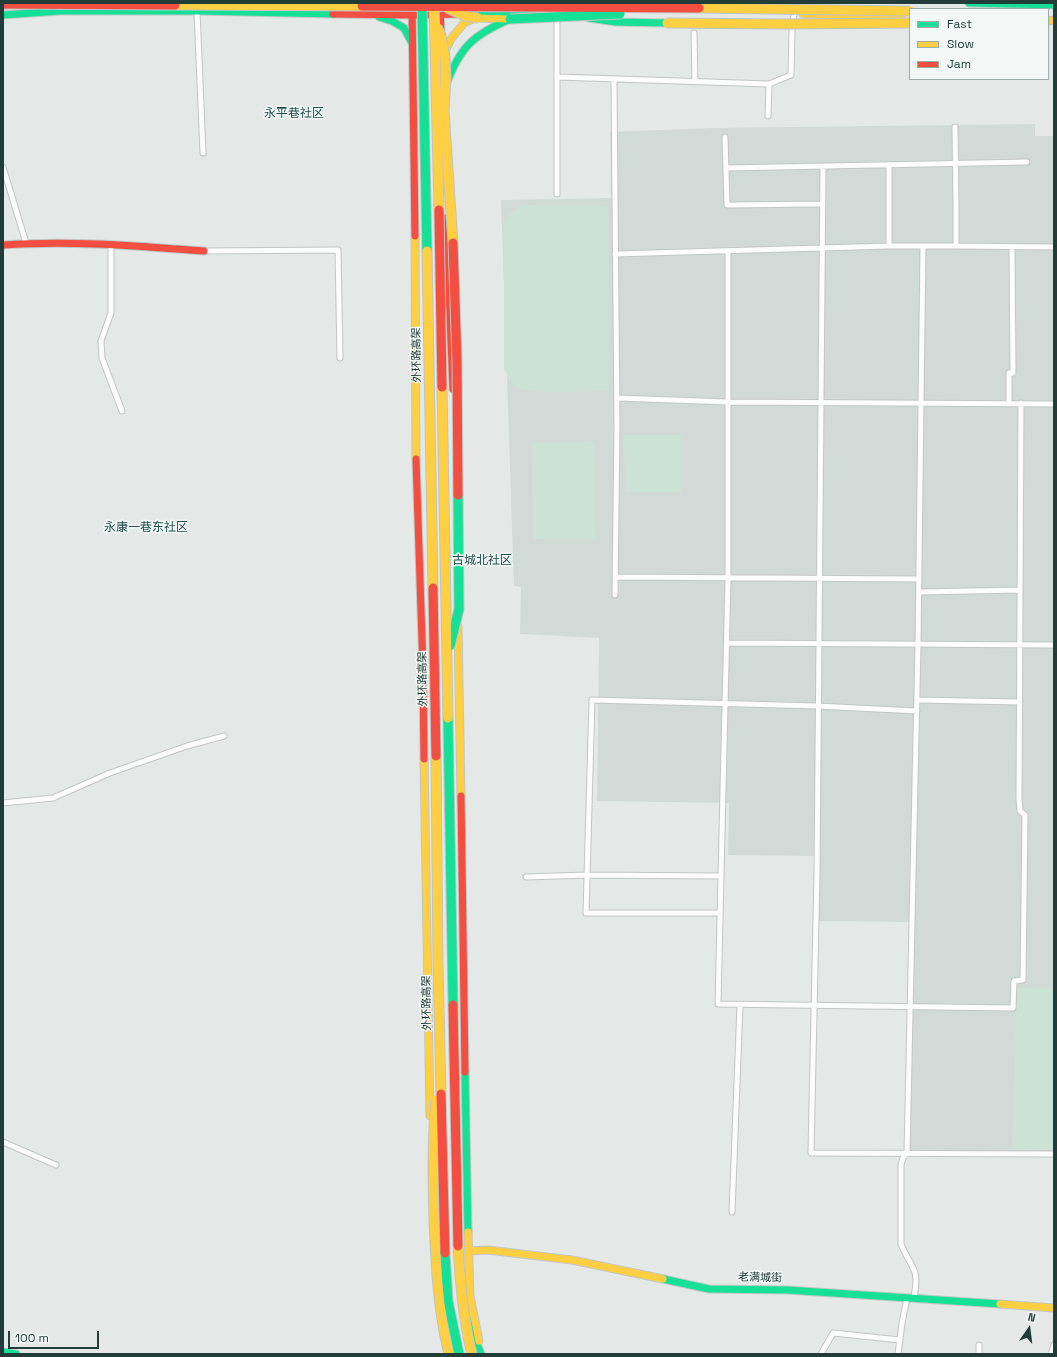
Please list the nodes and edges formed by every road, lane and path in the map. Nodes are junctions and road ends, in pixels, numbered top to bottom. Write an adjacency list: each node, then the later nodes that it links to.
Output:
1 (412, 3): 17 (main road)
2 (419, 3): 30 (main road, bridge)
3 (422, 3): 91 (main road, 外环路高架, bridge)
4 (434, 3): 76 (main road, bridge)
5 (441, 3): 18 (main road); 20 (main road, bridge)
6 (969, 3): 8 (main road)
7 (3, 4): 9 (main road, bridge)
8 (1054, 5)
9 (732, 8): 11 (main road, bridge); 20 (main road, bridge)
10 (549, 11): 13 (main road); 15 (main road); 22 (main road, bridge)
11 (909, 11)
12 (197, 12): 14 (main road); 16 (main road); 34 (street)
13 (485, 13): 18 (main road); 25 (main road)
14 (373, 14): 17 (main road); 24 (main road)
15 (794, 14): 19 (main road); 29 (street)
16 (3, 15)
17 (412, 15): 18 (main road); 24 (main road)
18 (440, 15): 25 (main road)
19 (909, 16)
20 (510, 19): 30 (main road, bridge)
21 (557, 23): 26 (street)
22 (909, 23)
23 (694, 33): 28 (street)
24 (413, 43): 107 (main road)
25 (442, 58): 97 (main road)
26 (557, 78): 27 (street); 41 (street)
27 (614, 80): 28 (street); 54 (street)
28 (695, 82): 29 (street)
29 (769, 84): 31 (street)
30 (446, 85): 76 (main road, bridge)
31 (768, 116)
32 (955, 127): 36 (street)
33 (725, 137): 40 (street)
34 (203, 153)
35 (1027, 162): 36 (street)
36 (956, 164): 37 (street); 48 (street)
37 (889, 165): 38 (street); 46 (street)
38 (823, 166): 40 (street); 42 (street)
39 (3, 167): 43 (street)
40 (726, 168): 42 (street)
41 (557, 194)
42 (823, 204): 51 (street)
43 (26, 243): 44 (main road); 45 (main road)
44 (111, 244): 52 (main road); 63 (street)
45 (3, 245)
46 (889, 246): 47 (street); 51 (street)
47 (923, 246): 48 (street); 61 (street)
48 (956, 246): 49 (street)
49 (1012, 246): 50 (street); 59 (street)
50 (1054, 247)
51 (822, 249): 53 (street); 58 (street)
52 (204, 251): 55 (street)
53 (728, 252): 54 (street); 57 (street)
54 (615, 254): 56 (street)
55 (340, 358)
56 (617, 398): 57 (street); 64 (street)
57 (728, 402): 58 (street); 65 (street)
58 (821, 403): 61 (street); 66 (street)
59 (1009, 403): 60 (street); 61 (street)
60 (1021, 403): 62 (street); 68 (street)
61 (921, 404): 67 (street)
62 (1054, 404)
63 (122, 411)
64 (615, 577): 65 (street); 70 (street)
65 (728, 578): 66 (street); 71 (street)
66 (819, 578): 67 (street); 72 (street)
67 (919, 579): 69 (street)
68 (1020, 590): 69 (street); 74 (street)
69 (919, 592): 73 (street)
70 (615, 595)
71 (727, 643): 72 (street); 79 (street)
72 (818, 643): 73 (street); 80 (street)
73 (918, 644): 74 (street); 77 (street)
74 (1019, 644): 75 (street); 78 (street)
75 (1054, 645)
76 (447, 662): 99 (main road, bridge)
77 (917, 700): 78 (street); 81 (street)
78 (1019, 702): 90 (street)
79 (725, 704): 80 (street); 84 (street); 85 (street)
80 (817, 706): 81 (street); 89 (street)
81 (917, 711): 90 (street)
82 (224, 736): 83 (street)
83 (3, 803)
84 (587, 875): 85 (street); 86 (street); 87 (street)
85 (721, 876): 87 (street)
86 (526, 877)
87 (720, 913): 88 (street)
88 (740, 1005): 89 (street); 96 (street)
89 (814, 1005): 90 (street); 93 (street)
90 (911, 1007): 93 (street)
91 (440, 1071): 106 (main road, bridge); 108 (main road, 外环路高架, bridge)
92 (3, 1142): 95 (street)
93 (907, 1152): 94 (street); 98 (street)
94 (1054, 1154)
95 (56, 1164)
96 (732, 1212)
97 (469, 1251): 98 (main road, 老满城街); 110 (main road)
98 (911, 1298): 100 (main road, 老满城街); 101 (street)
99 (462, 1306): 109 (main road, bridge); 110 (main road, bridge)
100 (1054, 1308)
101 (900, 1340): 111 (street); 112 (street)
102 (980, 1345): 113 (street)
103 (1054, 1345): 114 (street)
104 (3, 1352): 105 (main road)
105 (16, 1354)
106 (449, 1354)
107 (454, 1354)
108 (460, 1354)
109 (472, 1354)
110 (481, 1354)
111 (820, 1354)
112 (898, 1354)
113 (979, 1354)
114 (1051, 1354)

